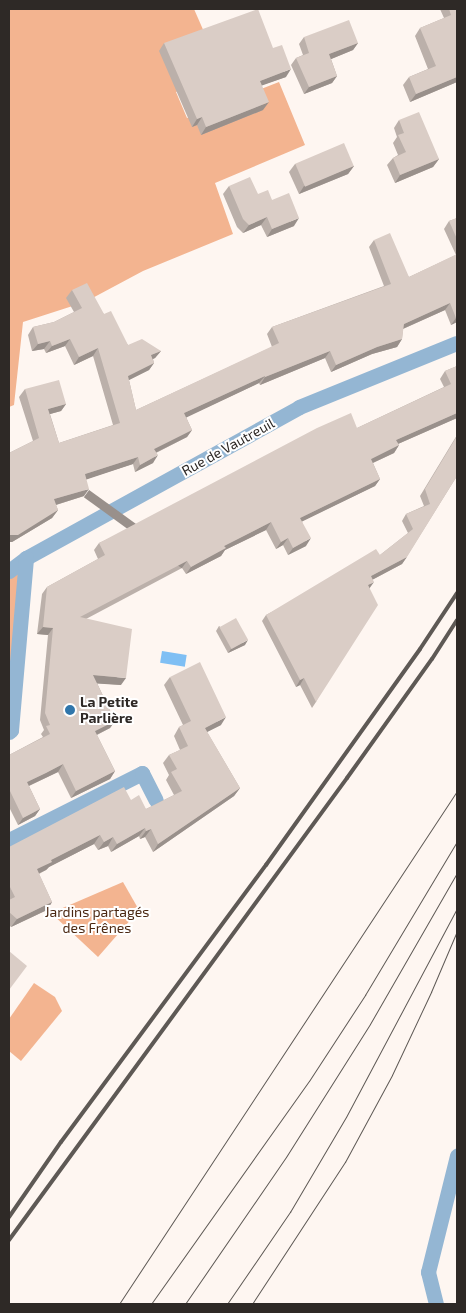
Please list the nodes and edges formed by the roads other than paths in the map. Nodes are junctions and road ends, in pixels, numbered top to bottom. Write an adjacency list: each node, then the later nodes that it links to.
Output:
1 (457, 343): 2 (street, Rue de Vautreuil)
2 (26, 562): 3 (street, Rue de Vautreuil); 4 (street)
3 (9, 570)
4 (9, 732)
5 (156, 800): 6 (street)
6 (9, 840)
7 (457, 1156): 8 (street)
8 (436, 1304)

